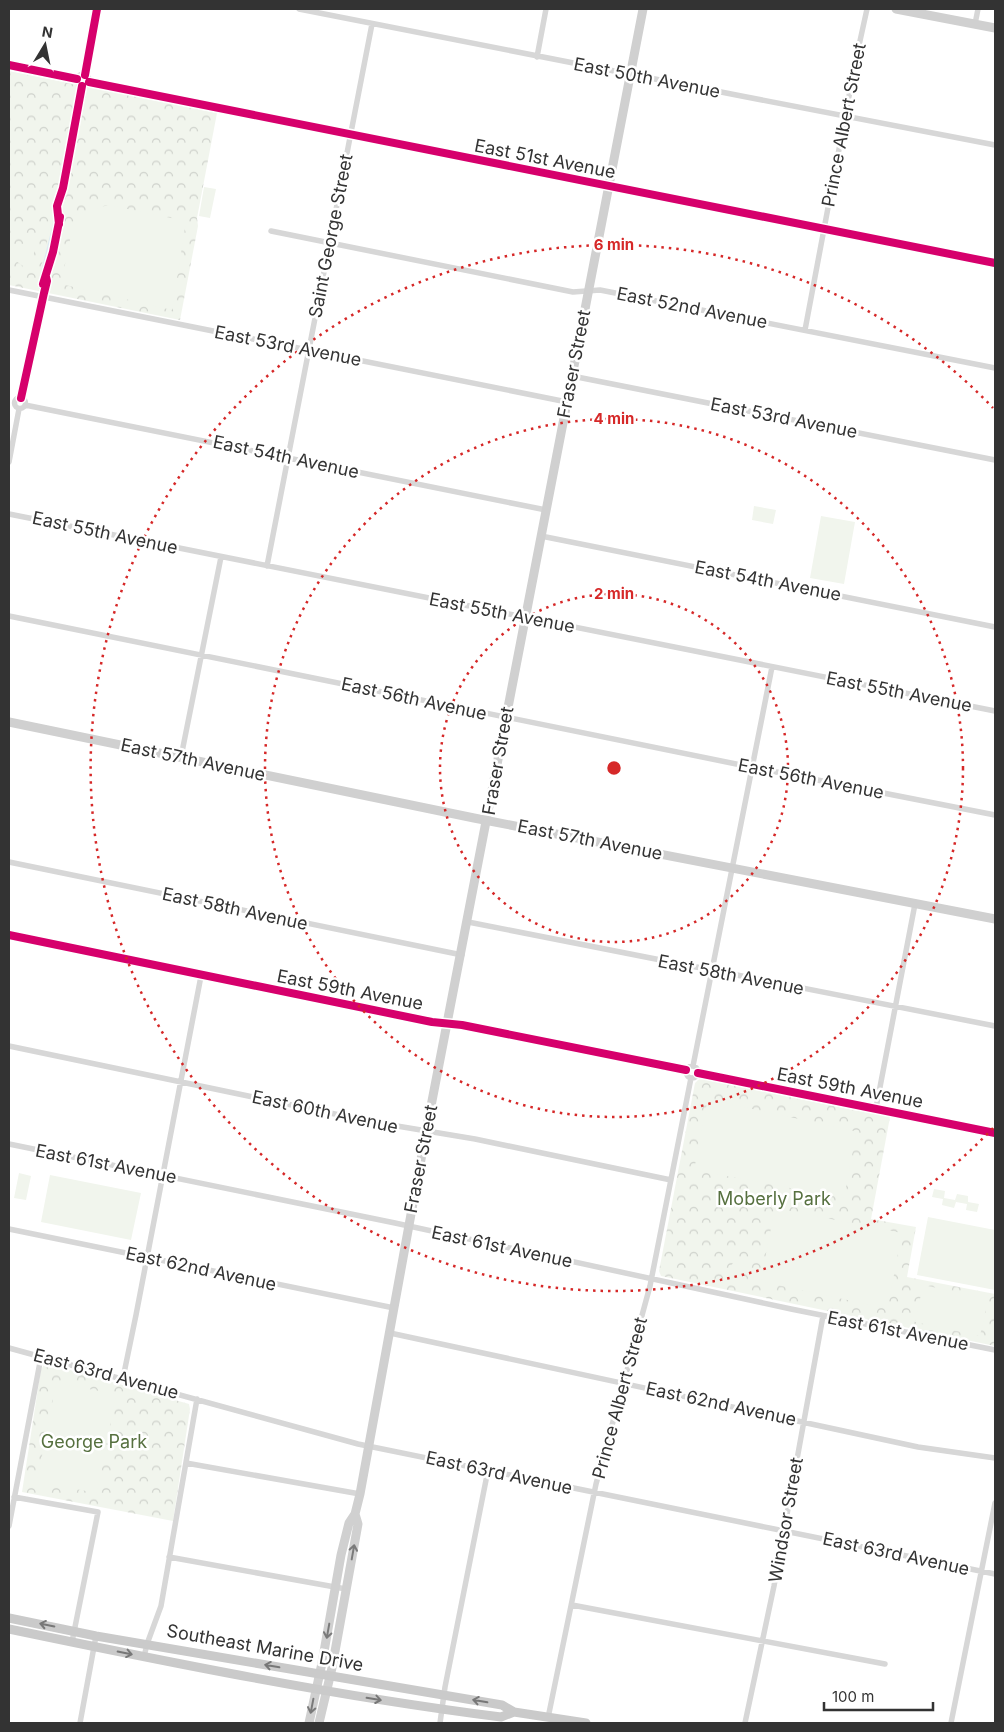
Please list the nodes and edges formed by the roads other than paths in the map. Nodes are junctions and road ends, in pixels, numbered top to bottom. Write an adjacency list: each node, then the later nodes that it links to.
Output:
1 (97, 9): 14 (street)
2 (299, 9): 8 (street, East 50th Avenue)
3 (546, 9): 11 (street)
4 (643, 9): 13 (street, Fraser Street)
5 (867, 9): 18 (street, Prince Albert Street)
6 (896, 9): 9 (street)
7 (978, 9): 9 (street)
8 (372, 24): 11 (street, East 50th Avenue); 19 (street, Saint George Street)
9 (975, 24): 10 (street)
10 (995, 28)
11 (537, 56): 13 (street, East 50th Avenue)
12 (9, 65): 15 (street)
13 (631, 74): 18 (street, East 50th Avenue); 21 (street, Fraser Street)
14 (85, 75): 15 (street); 16 (street)
15 (77, 79): 17 (street)
16 (89, 82): 17 (street); 19 (street, East 51st Avenue)
17 (82, 86): 22 (street)
18 (845, 116): 20 (street, East 50th Avenue); 23 (street, Prince Albert Street)
19 (350, 135): 21 (street, East 51st Avenue); 25 (street, Saint George Street)
20 (995, 145)
21 (609, 187): 23 (street, East 51st Avenue); 28 (street, Fraser Street)
22 (60, 202)
23 (824, 229): 26 (street, East 51st Avenue); 30 (street, Prince Albert Street)
24 (271, 231): 25 (street, East 52nd Avenue)
25 (330, 242): 28 (street, East 52nd Avenue); 31 (street, Saint George Street)
26 (995, 263)
27 (9, 290): 29 (street, East 53rd Avenue)
28 (588, 292): 30 (street, East 52nd Avenue); 33 (street, Fraser Street)
29 (42, 297): 31 (street, East 53rd Avenue); 34 (street)
30 (805, 330): 32 (street, East 52nd Avenue)
31 (309, 350): 36 (street, East 53rd Avenue); 39 (street, Saint George Street)
32 (995, 368)
33 (572, 376): 36 (street, Fraser Street); 40 (street, East 53rd Avenue)
34 (21, 398): 35 (street); 37 (street)
35 (12, 402): 38 (street)
36 (567, 402): 42 (street, Fraser Street)
37 (25, 405): 38 (street); 39 (street, East 54th Avenue)
38 (19, 408): 41 (street)
39 (288, 458): 42 (street, East 54th Avenue); 46 (street, Saint George Street)
40 (995, 460)
41 (9, 462)
42 (546, 510): 44 (street, Fraser Street)
43 (9, 514): 45 (street, East 55th Avenue)
44 (541, 536): 48 (street, Fraser Street); 49 (street, East 54th Avenue)
45 (221, 557): 46 (street, East 55th Avenue); 50 (street)
46 (267, 566): 48 (street, East 55th Avenue)
47 (9, 616): 50 (street, East 56th Avenue)
48 (526, 618): 51 (street, East 55th Avenue); 53 (street, Fraser Street)
49 (995, 627)
50 (201, 654): 53 (street, East 56th Avenue); 55 (street)
51 (772, 667): 52 (street, East 55th Avenue); 56 (street)
52 (995, 711)
53 (506, 718): 56 (street, East 56th Avenue); 58 (street, Fraser Street)
54 (9, 722): 55 (street, East 57th Avenue)
55 (181, 757): 58 (street, East 57th Avenue)
56 (751, 767): 57 (street, East 56th Avenue); 60 (street)
57 (995, 815)
58 (488, 820): 60 (street, East 57th Avenue); 63 (street, Fraser Street)
59 (9, 862): 65 (street, East 58th Avenue)
60 (732, 867): 61 (street, East 57th Avenue); 66 (street)
61 (915, 904): 62 (street, East 57th Avenue); 68 (street)
62 (995, 919)
63 (468, 922): 65 (street, Fraser Street); 66 (street, East 58th Avenue)
64 (9, 934): 67 (street, East 59th Avenue)
65 (462, 955): 69 (street, Fraser Street)
66 (712, 971): 68 (street, East 58th Avenue); 72 (street)
67 (202, 976): 69 (street, East 59th Avenue); 76 (street)
68 (896, 1007): 70 (street, East 58th Avenue); 77 (street)
69 (447, 1024): 73 (street, East 59th Avenue); 78 (street, Fraser Street)
70 (995, 1026)
71 (9, 1046): 76 (street, East 60th Avenue)
72 (693, 1066): 73 (street); 74 (street)
73 (686, 1070): 75 (street)
74 (698, 1073): 75 (street); 77 (street, East 59th Avenue)
75 (691, 1078): 82 (street, Prince Albert Street)
76 (182, 1082): 78 (street, East 60th Avenue); 81 (street)
77 (876, 1108): 79 (street, East 59th Avenue)
78 (426, 1132): 82 (street, East 60th Avenue); 83 (street, Fraser Street)
79 (995, 1133)
80 (9, 1144): 81 (street, East 61st Avenue)
81 (164, 1176): 83 (street, East 61st Avenue); 85 (street)
82 (671, 1180): 86 (street, Prince Albert Street)
83 (409, 1227): 86 (street, East 61st Avenue); 87 (street, Fraser Street)
84 (9, 1229): 85 (street, East 62nd Avenue)
85 (148, 1258): 87 (street, East 62nd Avenue); 93 (street)
86 (652, 1279): 88 (street, East 61st Avenue); 94 (street, Prince Albert Street)
87 (394, 1308): 89 (street, Fraser Street)
88 (823, 1316): 91 (street, East 61st Avenue); 96 (street, Windsor Street)
89 (390, 1333): 94 (street, East 62nd Avenue); 97 (street, Fraser Street)
90 (9, 1348): 92 (street, East 63rd Avenue)
91 (995, 1350)
92 (41, 1357): 93 (street, East 63rd Avenue); 102 (street)
93 (123, 1378): 95 (street, East 63rd Avenue)
94 (624, 1384): 96 (street, East 62nd Avenue); 103 (street, Prince Albert Street)
95 (197, 1399): 97 (street, East 63rd Avenue); 99 (street)
96 (804, 1421): 98 (street, East 62nd Avenue); 109 (street, Windsor Street)
97 (369, 1446): 100 (street, East 63rd Avenue); 104 (street, Fraser Street)
98 (995, 1458)
99 (186, 1463): 104 (street); 110 (street)
100 (488, 1470): 103 (street, East 63rd Avenue); 130 (street)
101 (9, 1479): 102 (street)
102 (17, 1480): 105 (street)
103 (595, 1492): 109 (street, East 63rd Avenue); 115 (street, Prince Albert Street)
104 (360, 1494): 107 (street, Fraser Street)
105 (14, 1497): 108 (street); 118 (street)
106 (995, 1503): 111 (street)
107 (355, 1514): 113 (street, Fraser Street); 114 (street, Fraser Street, one-way to 107)
108 (9, 1526)
109 (784, 1531): 111 (street, East 63rd Avenue); 120 (street, Windsor Street)
110 (169, 1557): 113 (street); 122 (street)
111 (982, 1572): 112 (street, East 63rd Avenue); 140 (street)
112 (995, 1574)
113 (335, 1587): 114 (street); 126 (street, Fraser Street, one-way to 126)
114 (346, 1590): 127 (street, Fraser Street)
115 (572, 1605): 120 (street); 133 (street, Prince Albert Street)
116 (9, 1618): 118 (main road, Southeast Marine Drive, one-way to 116)
117 (9, 1628): 121 (main road, Southeast Marine Drive)
118 (74, 1631): 119 (main road, Southeast Marine Drive); 121 (street)
119 (96, 1636): 122 (main road, Southeast Marine Drive); 123 (street)
120 (763, 1640): 125 (street); 139 (street, Windsor Street)
121 (72, 1642): 123 (main road, Southeast Marine Drive)
122 (147, 1644): 124 (street); 126 (main road, Southeast Marine Drive, one-way to 122)
123 (94, 1647): 124 (main road, Southeast Marine Drive, one-way to 124); 134 (street)
124 (144, 1657): 128 (main road, Southeast Marine Drive)
125 (885, 1664)
126 (320, 1675): 127 (main road, Southeast Marine Drive); 128 (street, Fraser Street)
127 (330, 1676): 129 (street, Fraser Street); 130 (main road, Southeast Marine Drive)
128 (316, 1689): 129 (main road, Southeast Marine Drive); 135 (street, Fraser Street, one-way to 135)
129 (326, 1691): 131 (main road, Southeast Marine Drive, one-way to 131); 136 (street, Fraser Street)
130 (444, 1695): 131 (street); 132 (main road, Southeast Marine Drive, one-way to 130)
131 (442, 1710): 132 (main road, Southeast Marine Drive); 137 (street)
132 (514, 1712): 133 (main road, Southeast Marine Drive)
133 (548, 1718): 138 (main road, Southeast Marine Drive)
134 (80, 1723)
135 (309, 1723)
136 (319, 1723)
137 (440, 1723)
138 (586, 1723)
139 (745, 1723)
140 (950, 1723)

